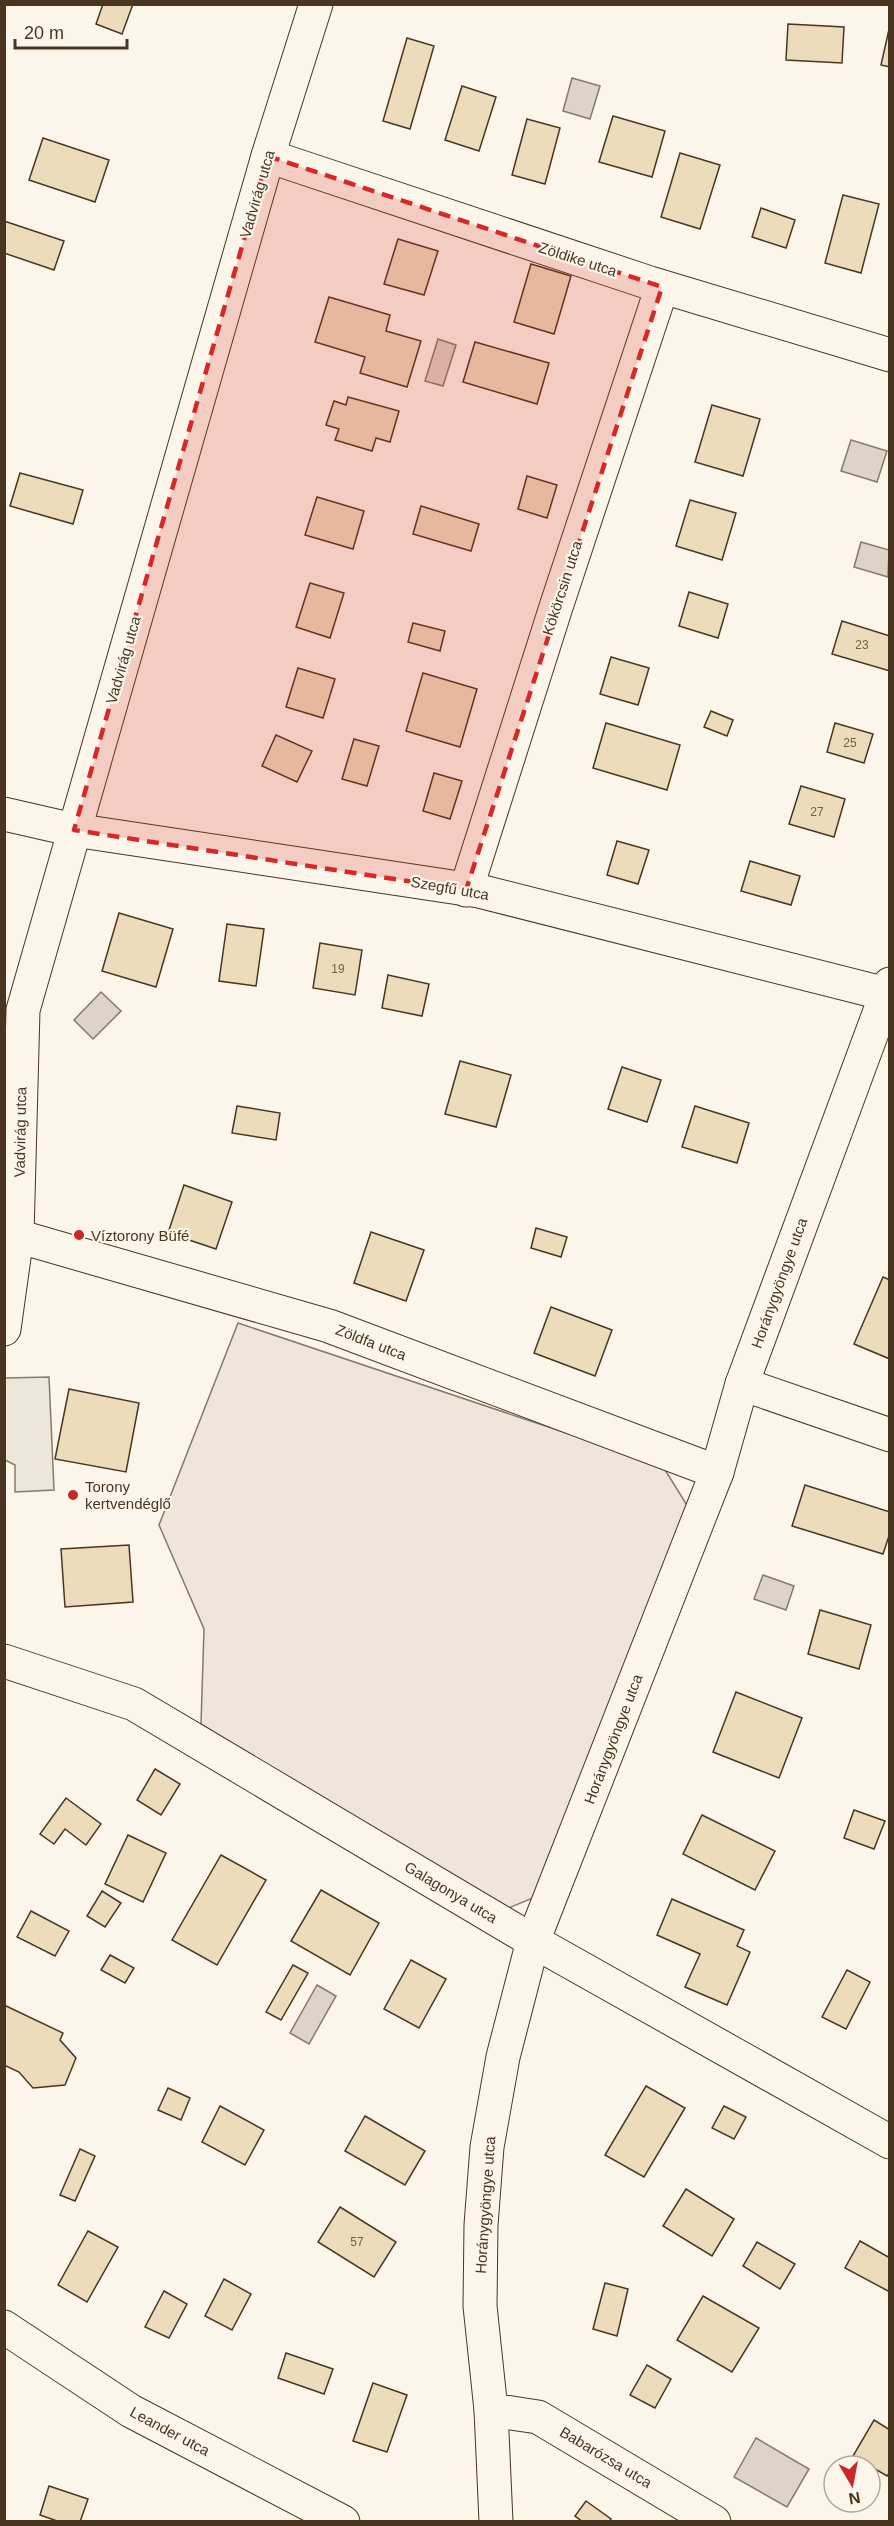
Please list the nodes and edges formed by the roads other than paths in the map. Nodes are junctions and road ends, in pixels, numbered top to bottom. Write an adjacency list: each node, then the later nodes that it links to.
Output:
1 (316, 4): 2 (street, Vadvirág utca)
2 (268, 156): 3 (street, Zöldike utca); 6 (street, Vadvirág utca)
3 (662, 286): 4 (street, Zöldike utca); 7 (street, Kökörcsin utca)
4 (890, 355)
5 (4, 814): 6 (street, Szegfű utca)
6 (74, 830): 7 (street, Szegfű utca); 9 (street, Vadvirág utca)
7 (466, 890): 8 (street, Szegfű utca)
8 (888, 991): 11 (street, Horánygyöngye utca)
9 (17, 1236): 10 (street, Vadvirág utca); 13 (street, Zöldfa utca)
10 (4, 1329)
11 (742, 1384): 12 (street); 13 (street, Horánygyöngye utca)
12 (890, 1435)
13 (717, 1472): 15 (street, Horánygyöngye utca)
14 (4, 1661): 15 (street, Galagonya utca)
15 (533, 1941): 16 (street, Galagonya utca); 18 (street, Horánygyöngye utca)
16 (890, 2142)
17 (4, 2328): 19 (street, Leander utca)
18 (491, 2410): 20 (street, Horánygyöngye utca); 21 (street, Babarózsa utca)
19 (343, 2522)
20 (496, 2522)
21 (714, 2522)

